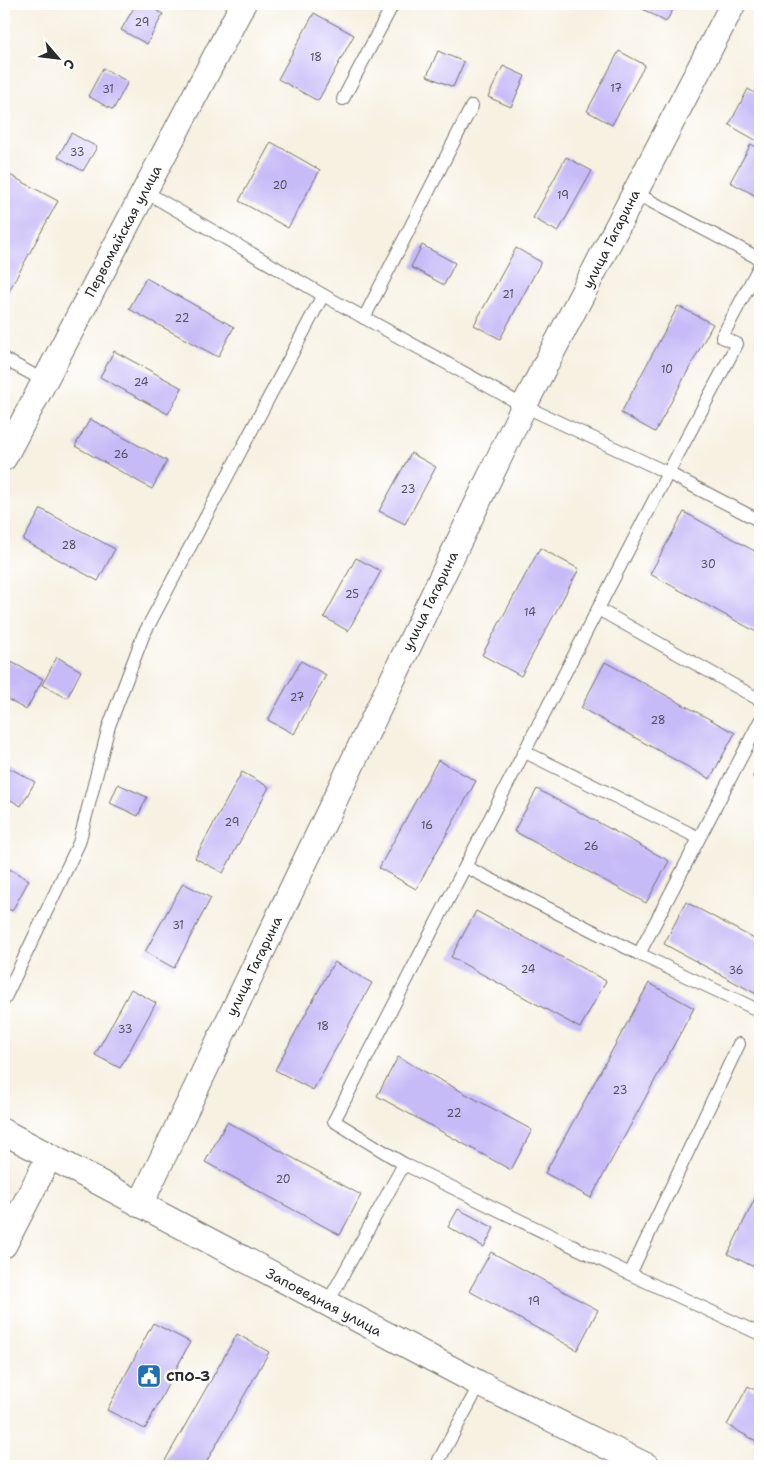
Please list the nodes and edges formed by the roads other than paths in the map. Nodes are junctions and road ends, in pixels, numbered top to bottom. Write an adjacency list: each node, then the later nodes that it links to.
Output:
1 (243, 4): 6 (street, Первомайская улица)
2 (393, 4): 4 (lane)
3 (733, 4): 7 (street, улица Гагарина)
4 (342, 99)
5 (472, 106): 11 (lane)
6 (144, 191): 10 (lane); 13 (street, Первомайская улица)
7 (635, 193): 8 (lane); 14 (street, улица Гагарина)
8 (760, 259)
9 (760, 264): 16 (lane)
10 (323, 295): 11 (lane); 25 (lane)
11 (364, 318): 14 (lane)
12 (4, 360): 13 (lane)
13 (45, 381): 15 (street, Первомайская улица)
14 (524, 406): 16 (lane); 31 (street, улица Гагарина)
15 (4, 458)
16 (668, 473): 17 (lane); 18 (lane)
17 (760, 521)
18 (598, 609): 19 (lane); 21 (lane)
19 (760, 700)
20 (760, 721): 22 (lane)
21 (525, 752): 22 (lane); 23 (lane)
22 (699, 838): 24 (lane)
23 (466, 867): 24 (lane); 30 (lane)
24 (638, 954): 26 (lane)
25 (4, 1000)
26 (760, 1011)
27 (739, 1044): 33 (lane)
28 (4, 1132): 29 (street, Заповедная улица)
29 (49, 1157): 31 (street, Заповедная улица); 32 (street)
30 (404, 1164): 33 (lane); 34 (lane)
31 (140, 1204): 34 (street, Заповедная улица)
32 (4, 1245)
33 (630, 1274): 35 (lane)
34 (327, 1304): 36 (street, Заповедная улица)
35 (760, 1334)
36 (480, 1384): 37 (lane); 38 (street, Заповедная улица)
37 (440, 1466)
38 (647, 1466)

